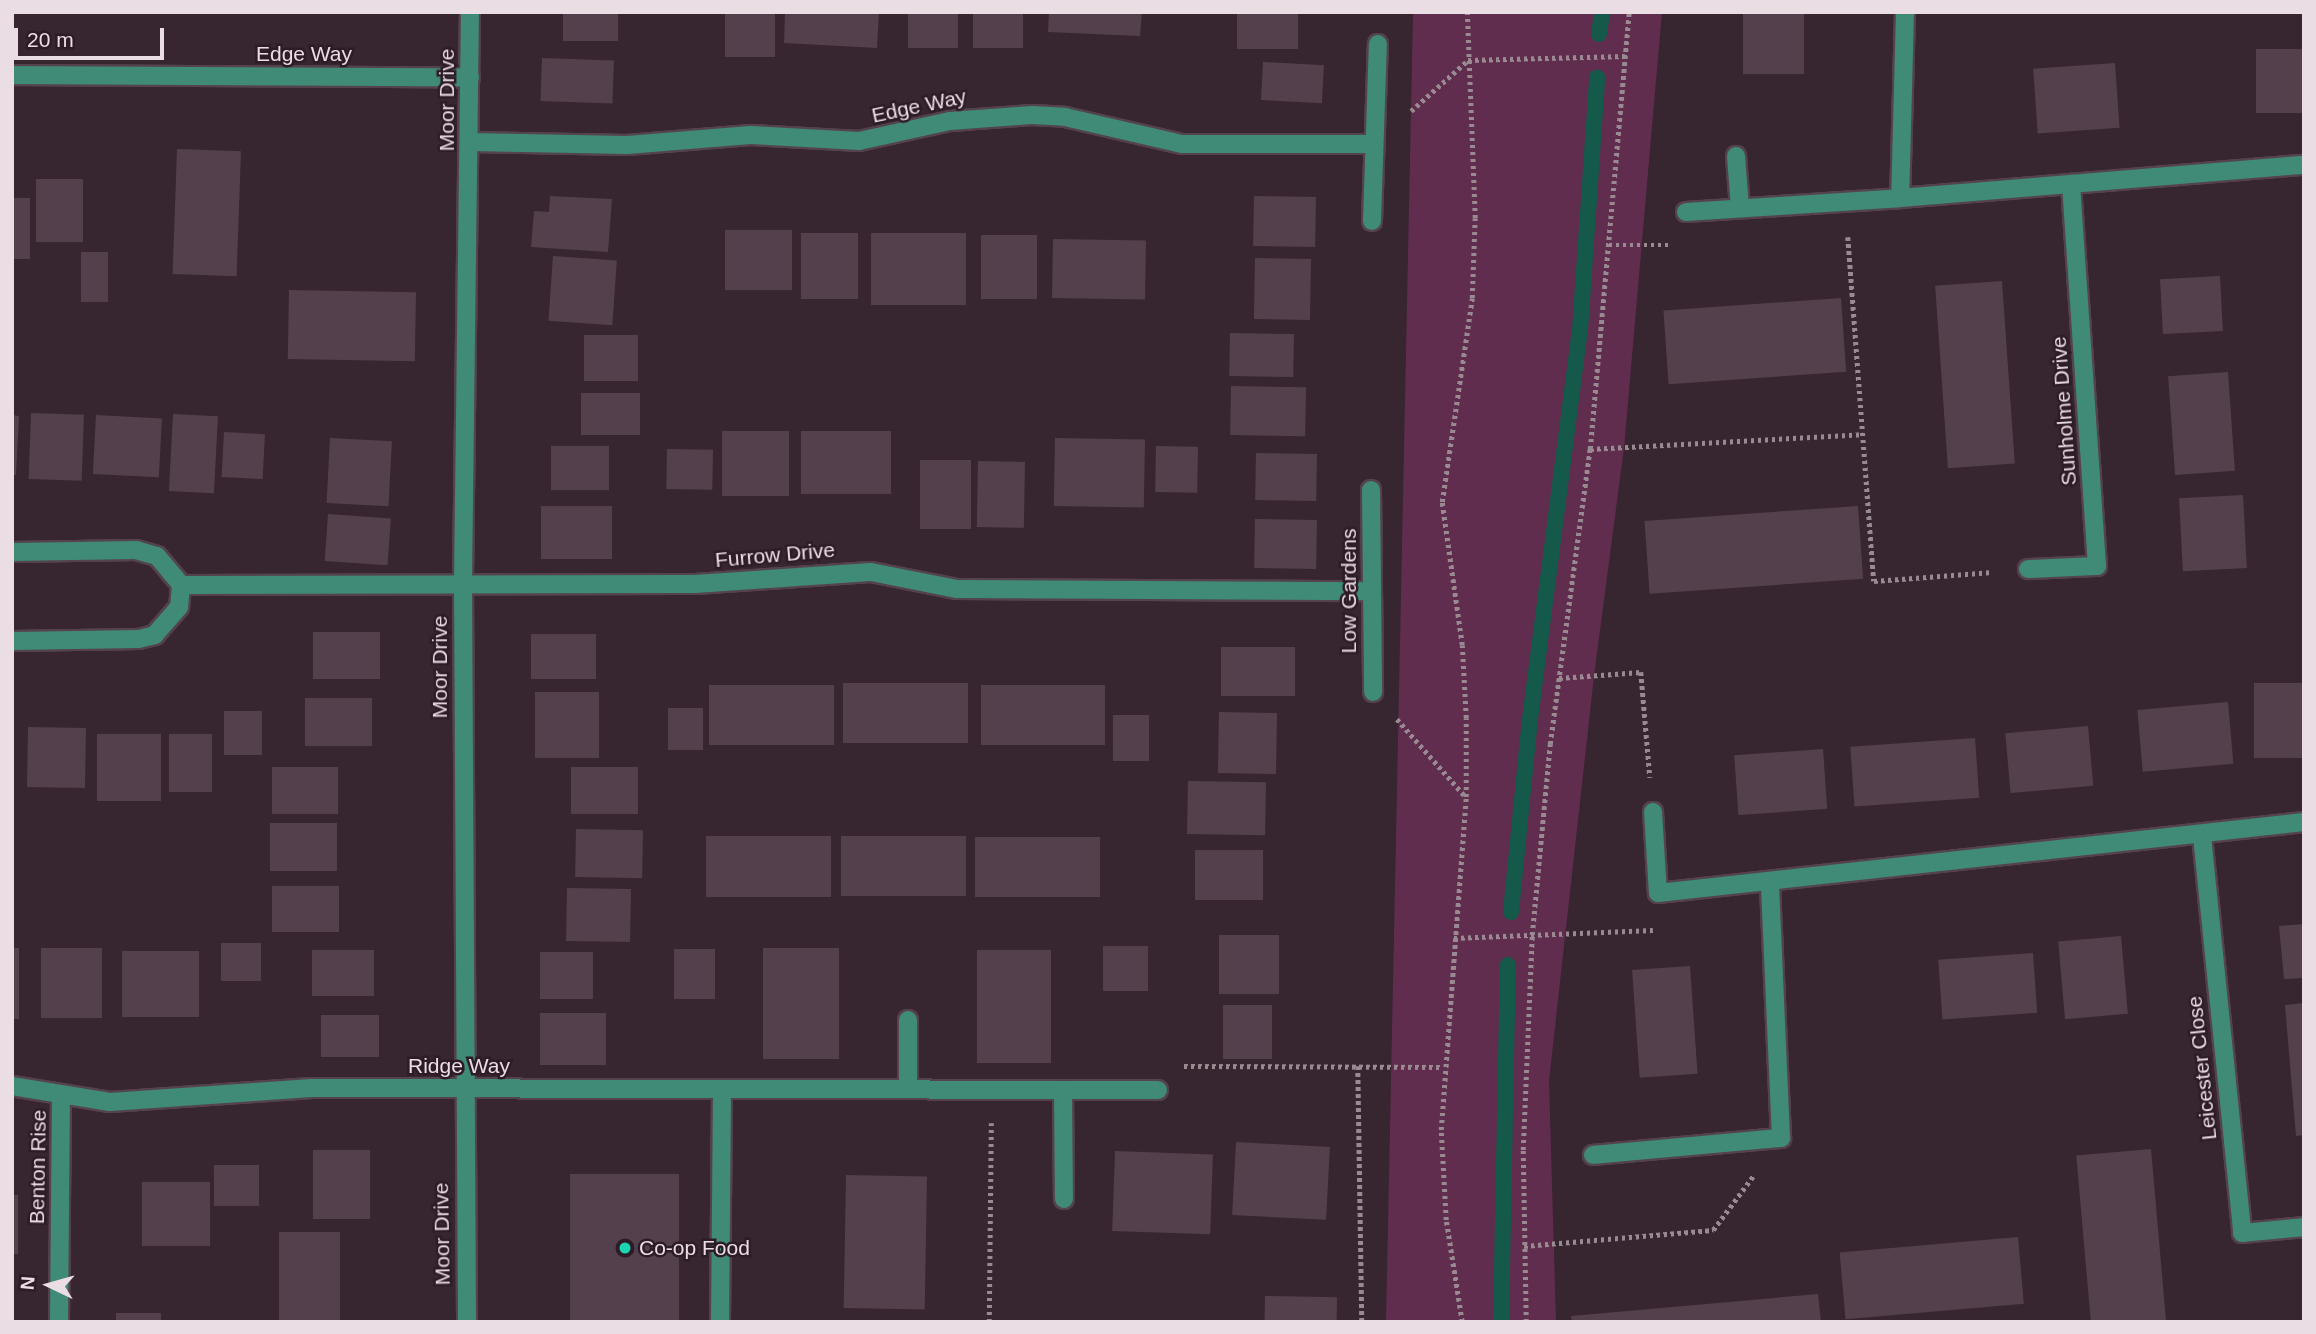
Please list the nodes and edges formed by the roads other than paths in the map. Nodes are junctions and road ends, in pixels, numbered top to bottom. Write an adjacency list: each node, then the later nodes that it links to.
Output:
1 (470, 12): 5 (street, Moor Drive)
2 (1905, 12): 11 (street)
3 (1378, 44): 7 (street)
4 (12, 75): 5 (street, Edge Way)
5 (470, 78): 6 (street, Moor Drive)
6 (470, 142): 7 (street, Edge Way); 18 (street, Moor Drive)
7 (1374, 144): 14 (street)
8 (1736, 156): 12 (street)
9 (2304, 165): 10 (street)
10 (2071, 184): 11 (street); 17 (street, Sunholme Drive)
11 (1900, 198): 12 (street)
12 (1740, 208): 13 (street)
13 (1686, 212)
14 (1372, 221)
15 (1371, 490): 20 (street, Low Gardens)
16 (12, 552): 19 (street)
17 (2028, 569)
18 (463, 581): 19 (street, Furrow Drive); 20 (street, Furrow Drive); 30 (street, Moor Drive)
19 (181, 585): 21 (street)
20 (1371, 591): 22 (street, Low Gardens)
21 (12, 641)
22 (1373, 692)
23 (1653, 812): 26 (street)
24 (2304, 822): 25 (street)
25 (2202, 836): 26 (street); 37 (street, Leicester Close)
26 (1770, 882): 35 (street)
27 (908, 1020): 29 (street)
28 (12, 1086): 34 (street, Ridge Way)
29 (908, 1089): 31 (street, Ridge Way); 33 (street, Ridge Way)
30 (463, 1090): 31 (street, Ridge Way); 34 (street, Ridge Way); 39 (street, Moor Drive)
31 (722, 1090): 40 (street)
32 (1158, 1090): 33 (street, Ridge Way)
33 (1063, 1091): 36 (street)
34 (61, 1096): 38 (street, Benton Rise)
35 (1593, 1155)
36 (1064, 1199)
37 (2304, 1227)
38 (59, 1322)
39 (467, 1322)
40 (720, 1322)

